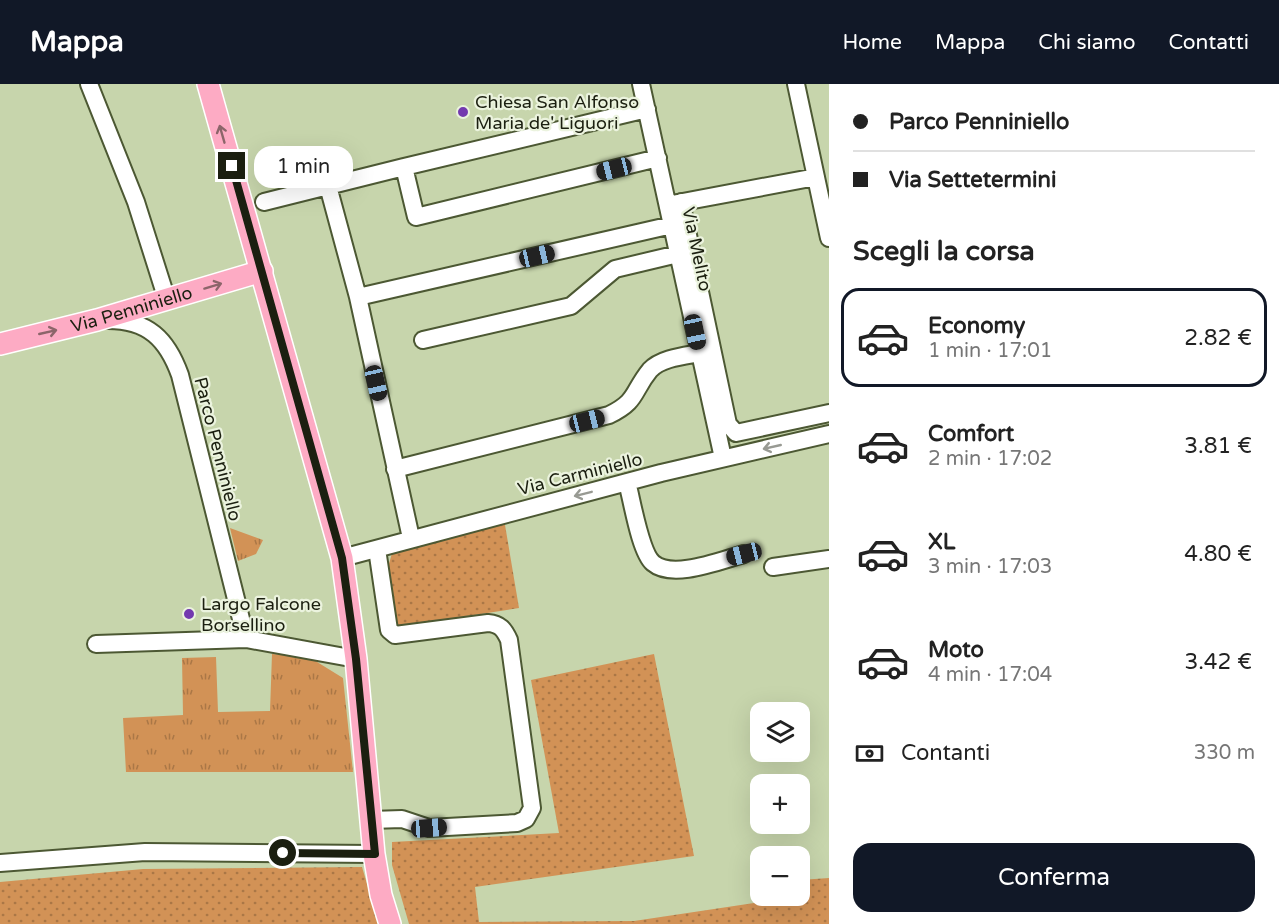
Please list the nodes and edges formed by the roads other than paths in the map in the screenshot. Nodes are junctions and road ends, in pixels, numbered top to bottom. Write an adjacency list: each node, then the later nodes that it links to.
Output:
1 (89, 84): 17 (street)
2 (208, 84): 15 (main road, one-way to 2)
3 (641, 84): 5 (street, Via Melito)
4 (796, 84): 8 (street)
5 (647, 110): 6 (street, Via Melito); 7 (street)
6 (658, 158): 7 (street); 11 (street, Via Melito)
7 (404, 167): 9 (street)
8 (816, 177): 11 (street); 13 (street)
9 (328, 186): 10 (street); 16 (street)
10 (264, 202)
11 (675, 204): 12 (street, Via Melito); 22 (street)
12 (672, 225): 14 (street, Via Melito); 16 (street)
13 (829, 238)
14 (678, 254): 19 (street); 21 (street, Via Melito)
15 (262, 271): 17 (main road, Via Penniniello, one-way to 15); 30 (main road)
16 (358, 297): 25 (street)
17 (167, 300): 18 (main road, Via Penniniello)
18 (97, 320): 20 (main road, Via Penniniello, one-way to 18); 33 (street, Parco Penniniello)
19 (423, 340)
20 (0, 344)
21 (700, 353): 24 (street, Via Melito); 25 (street)
22 (829, 413)
23 (829, 435): 24 (street, Via Carminiello, one-way to 24)
24 (723, 458): 26 (street, Via Carminiello)
25 (395, 469): 27 (street)
26 (627, 482): 27 (street, Via Carminiello, one-way to 27); 29 (street)
27 (411, 538): 28 (street, Via Carminiello)
28 (376, 549): 30 (street, Via Carminiello); 36 (street)
29 (744, 554)
30 (342, 558): 35 (main road)
31 (829, 559): 32 (street)
32 (773, 567)
33 (246, 639): 34 (street); 35 (street)
34 (96, 644)
35 (356, 659): 36 (main road)
36 (371, 820): 37 (main road)
37 (375, 854): 38 (street); 39 (main road)
38 (0, 863)
39 (390, 924)

